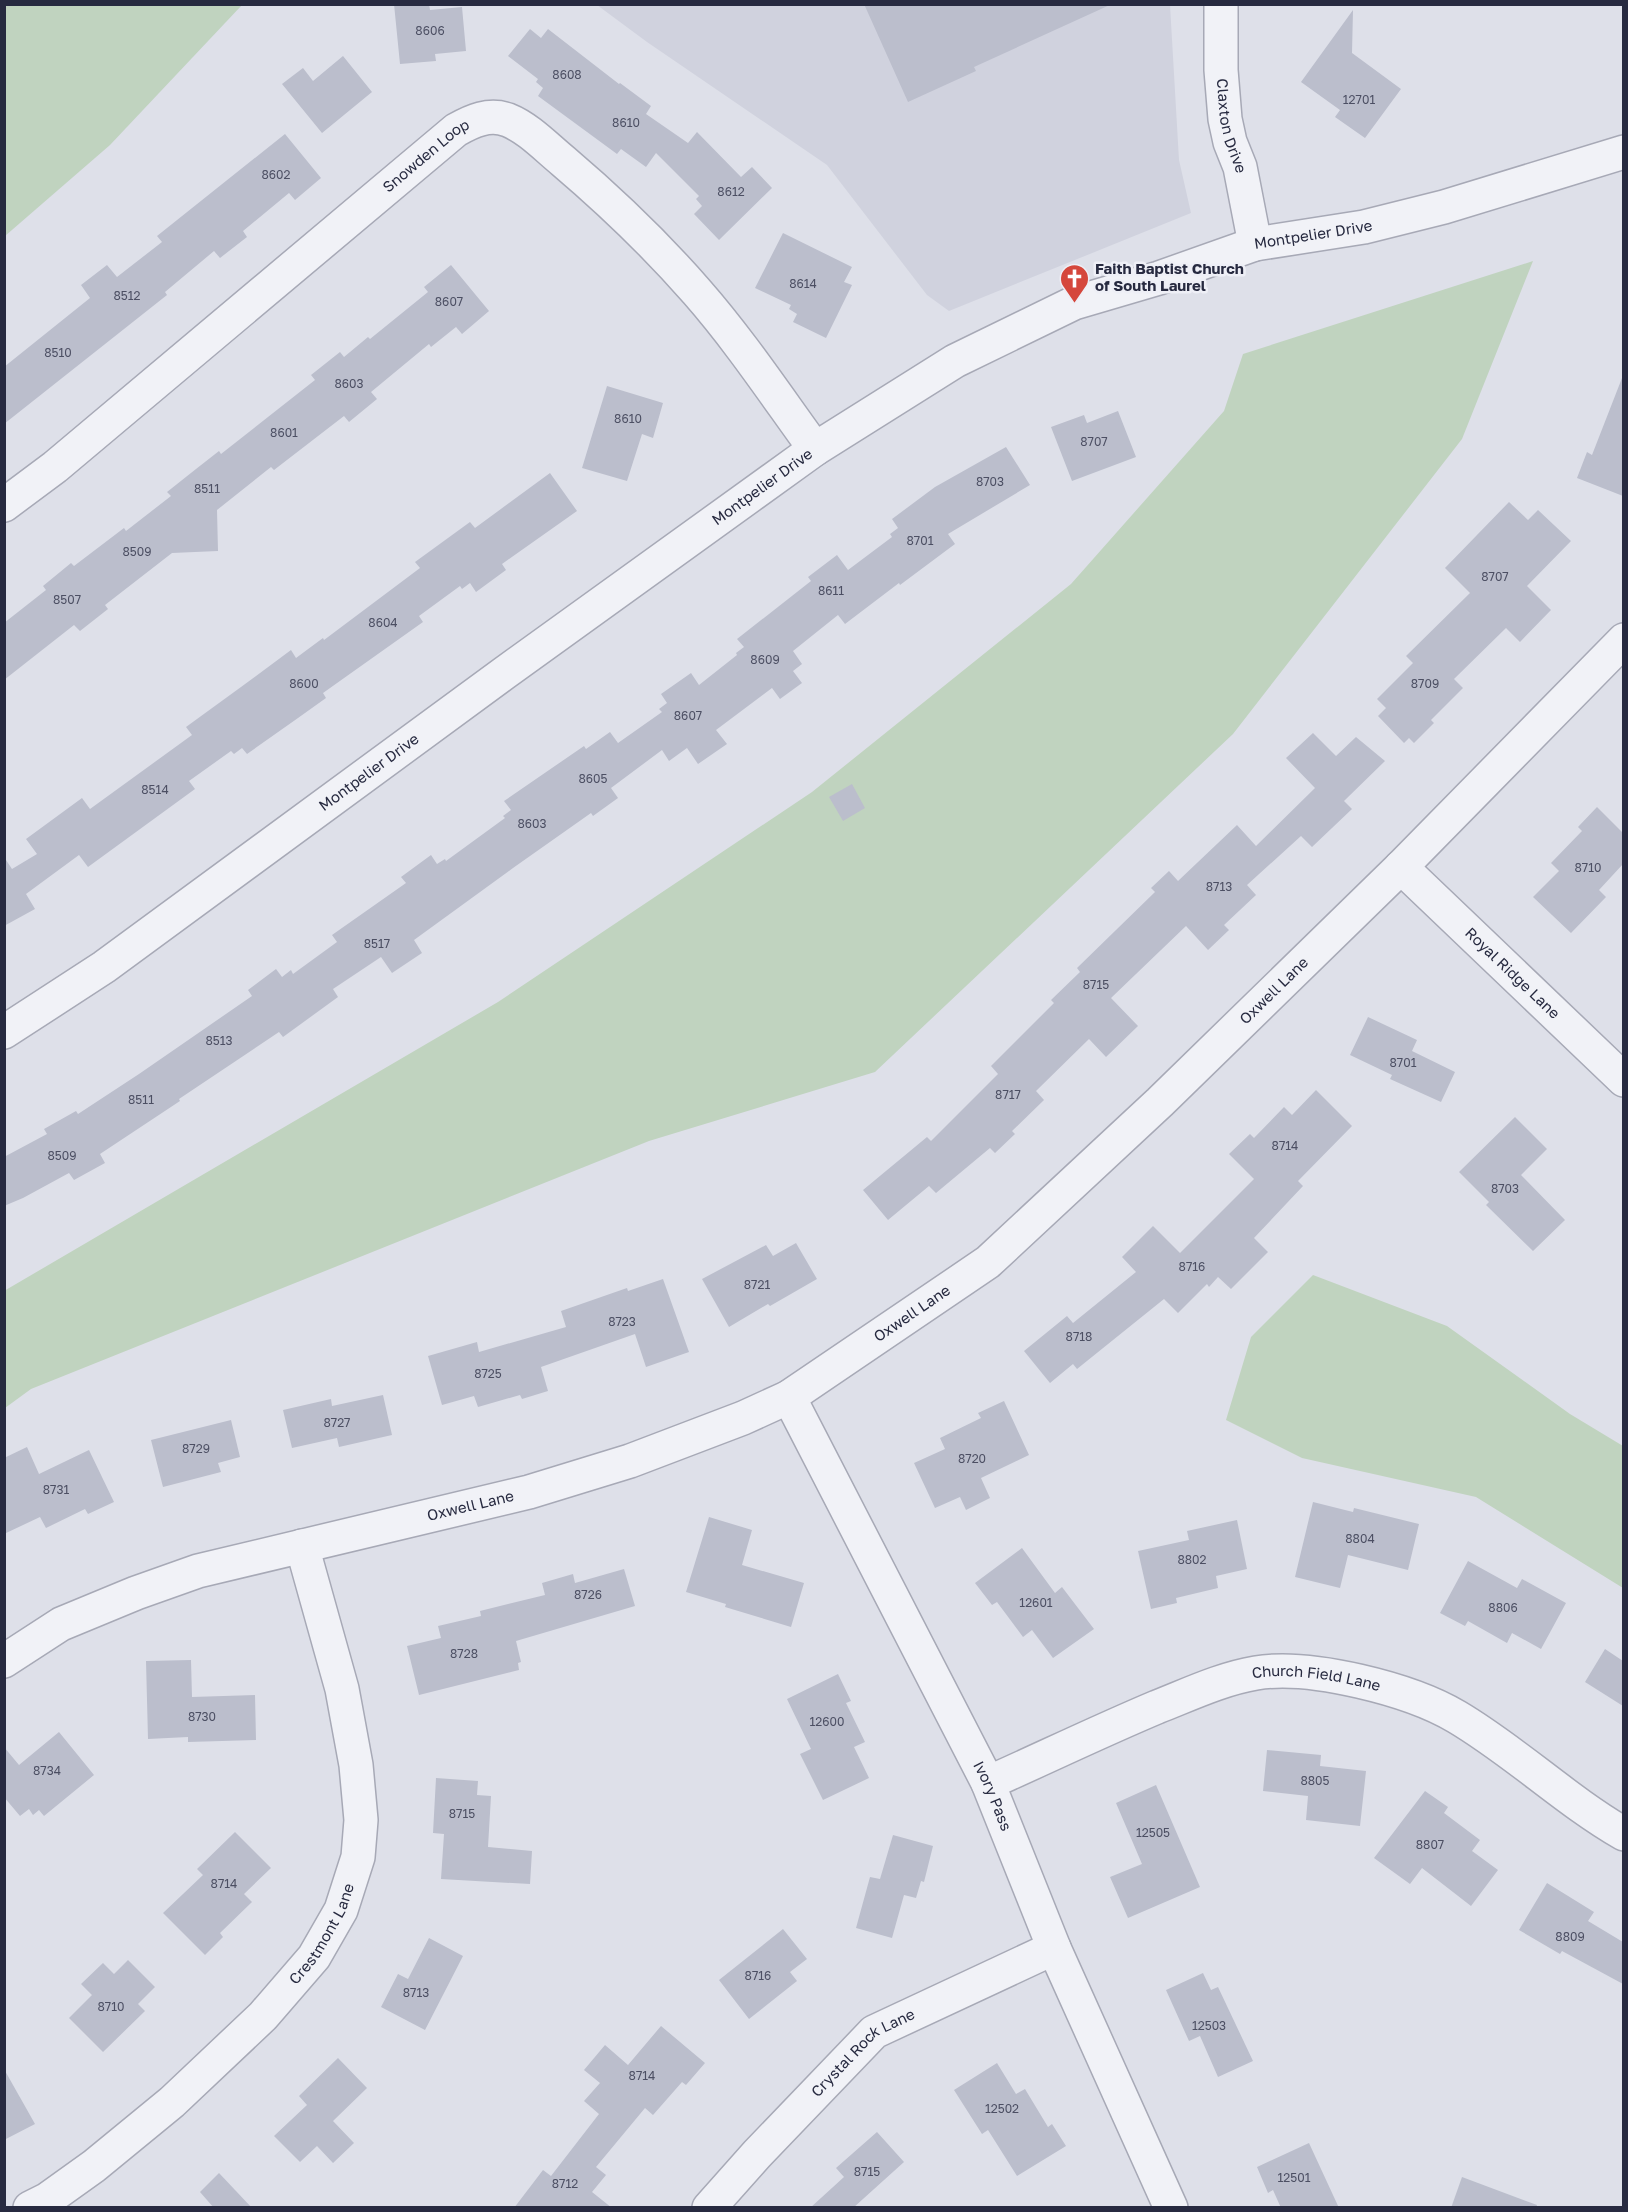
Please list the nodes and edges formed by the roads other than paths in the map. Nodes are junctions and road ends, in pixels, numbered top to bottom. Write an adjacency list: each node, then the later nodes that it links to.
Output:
1 (1221, 4): 3 (street, Claxton Drive)
2 (1623, 152): 3 (street, Montpelier Drive)
3 (1255, 244): 4 (street, Montpelier Drive)
4 (815, 449): 5 (street, Snowden Loop); 8 (street, Montpelier Drive)
5 (4, 506)
6 (1623, 640): 7 (street, Oxwell Lane)
7 (1401, 867): 9 (street, Royal Ridge Lane); 10 (street, Oxwell Lane)
8 (4, 1032)
9 (1623, 1080)
10 (789, 1398): 11 (street, Oxwell Lane); 13 (street, Ivory Pass)
11 (302, 1546): 12 (street, Oxwell Lane); 16 (street, Crestmont Lane)
12 (4, 1661)
13 (988, 1783): 14 (street, Church Field Lane); 15 (street, Ivory Pass)
14 (1623, 1834)
15 (1054, 1948): 17 (street, Crystal Rock Lane); 18 (street, Ivory Pass)
16 (30, 2208)
17 (709, 2208)
18 (1171, 2208)

